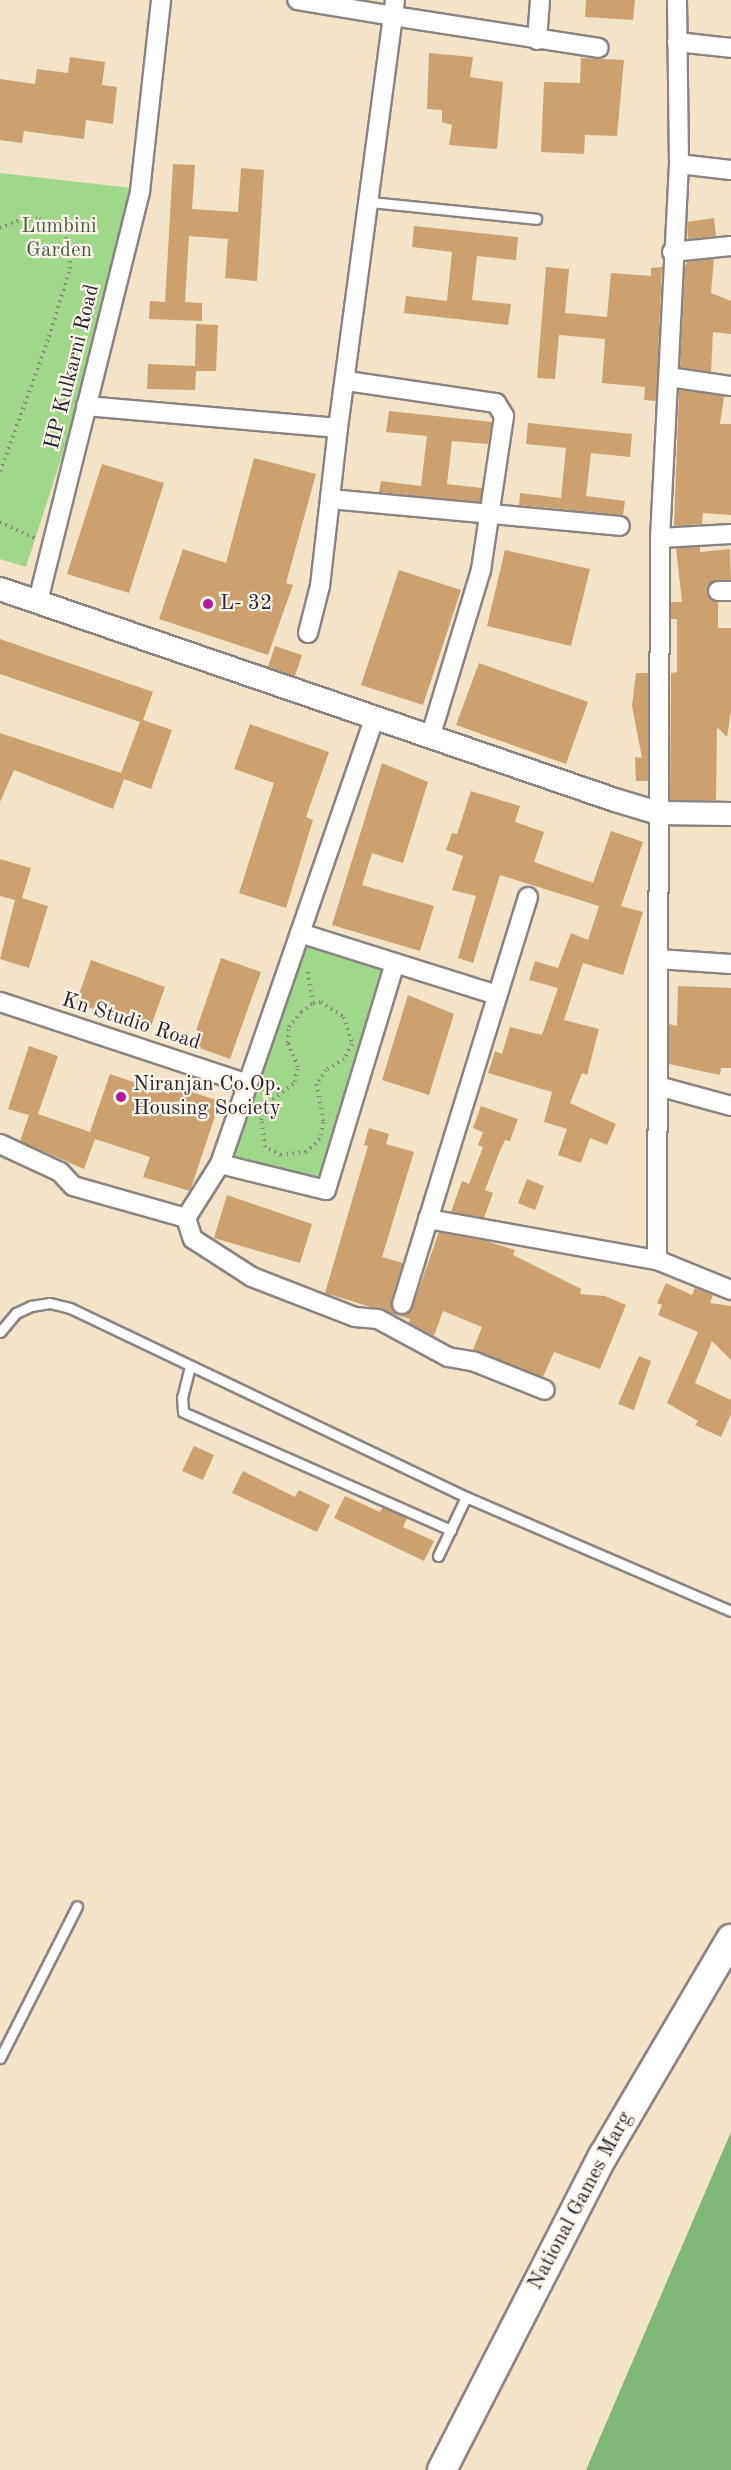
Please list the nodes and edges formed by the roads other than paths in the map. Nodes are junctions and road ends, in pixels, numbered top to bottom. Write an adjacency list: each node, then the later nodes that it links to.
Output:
1 (161, 0): 19 (street, HP Kulkarni Road)
2 (297, 0): 5 (street)
3 (540, 0): 6 (street)
4 (677, 0): 7 (street)
5 (394, 8): 6 (street); 12 (street)
6 (537, 40): 8 (street)
7 (677, 42): 9 (street); 10 (street)
8 (599, 48)
9 (731, 48)
10 (679, 164): 11 (street); 15 (street)
11 (731, 170)
12 (370, 202): 13 (lane); 17 (street)
13 (536, 219)
14 (731, 246): 15 (street)
15 (672, 252): 16 (street)
16 (669, 377): 18 (street); 25 (street)
17 (347, 381): 20 (street); 22 (street)
18 (731, 386)
19 (86, 406): 20 (street); 27 (street, HP Kulkarni Road)
20 (338, 428): 21 (street)
21 (330, 499): 22 (street); 28 (street)
22 (490, 516): 23 (street); 30 (street)
23 (620, 526)
24 (731, 534): 25 (street)
25 (660, 538): 31 (street)
26 (0, 589): 27 (street)
27 (38, 602): 29 (street)
28 (308, 633)
29 (375, 716): 30 (street); 34 (street)
30 (431, 735): 31 (street)
31 (658, 813): 32 (street); 35 (street)
32 (731, 814)
33 (528, 897): 38 (street)
34 (300, 933): 36 (street); 40 (street)
35 (658, 959): 37 (street); 41 (street)
36 (395, 963): 38 (street); 44 (street)
37 (731, 964)
38 (497, 995): 46 (street)
39 (0, 1002): 40 (street, Kn Studio Road)
40 (248, 1084): 44 (street)
41 (658, 1086): 42 (street); 47 (street)
42 (731, 1106)
43 (0, 1144): 45 (street)
44 (220, 1164): 45 (street)
45 (186, 1218): 52 (street)
46 (428, 1219): 47 (street); 49 (street)
47 (657, 1260): 48 (street)
48 (731, 1290)
49 (402, 1304)
50 (0, 1332): 51 (lane)
51 (190, 1366): 53 (lane); 54 (lane)
52 (545, 1390)
53 (466, 1497): 54 (lane); 56 (lane)
54 (450, 1530): 55 (lane)
55 (438, 1556)
56 (731, 1611)
57 (77, 1906): 59 (lane)
58 (731, 1939): 60 (main road, National Games Marg)
59 (0, 2058)
60 (442, 2470)

